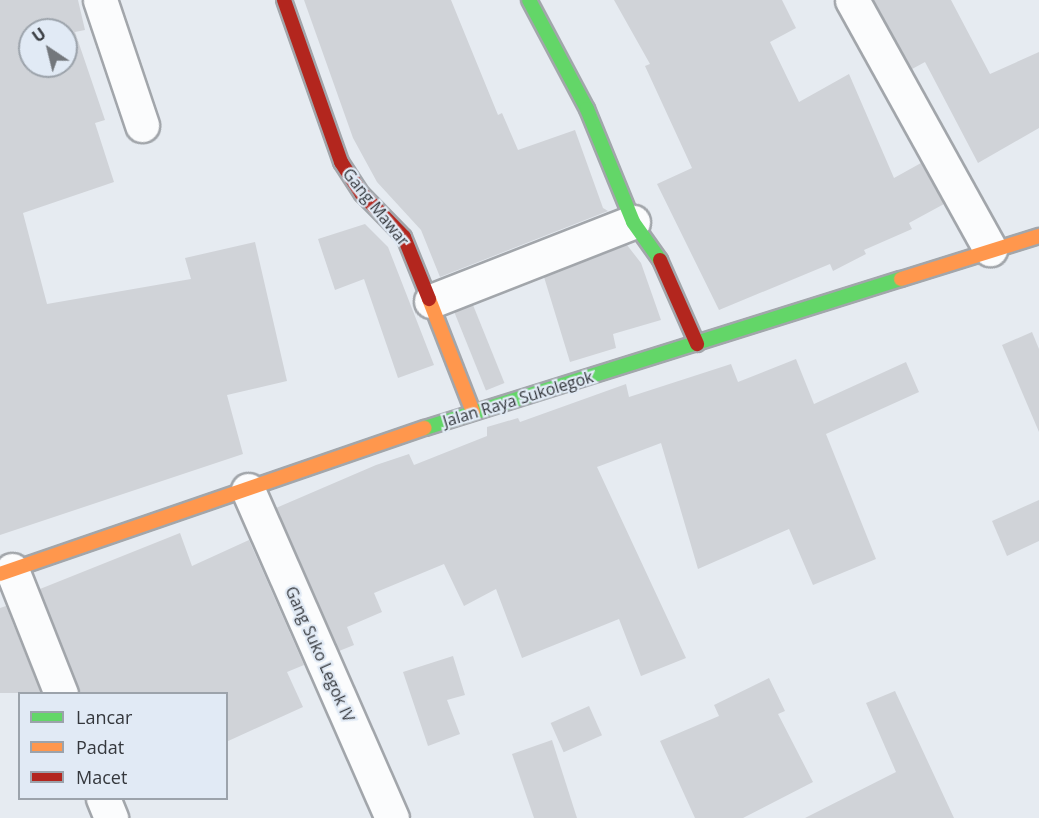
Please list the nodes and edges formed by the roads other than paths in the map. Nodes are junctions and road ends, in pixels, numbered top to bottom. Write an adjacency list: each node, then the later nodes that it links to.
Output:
1 (100, 0): 5 (street)
2 (284, 0): 9 (street, Gang Mawar)
3 (529, 0): 6 (street)
4 (852, 0): 8 (street)
5 (142, 125)
6 (633, 222): 9 (street); 10 (street)
7 (1039, 237): 8 (street, Jalan Raya Sukolegok)
8 (990, 249): 10 (street, Jalan Raya Sukolegok)
9 (431, 301): 11 (street, Gang Mawar)
10 (697, 344): 11 (street, Jalan Raya Sukolegok)
11 (473, 412): 12 (street, Jalan Raya Sukolegok)
12 (248, 490): 13 (street, Jalan Raya Sukolegok); 17 (street, Gang Suko Legok IV)
13 (6, 572): 14 (street)
14 (61, 692)
15 (104, 800): 16 (street)
16 (111, 818)
17 (392, 818)

